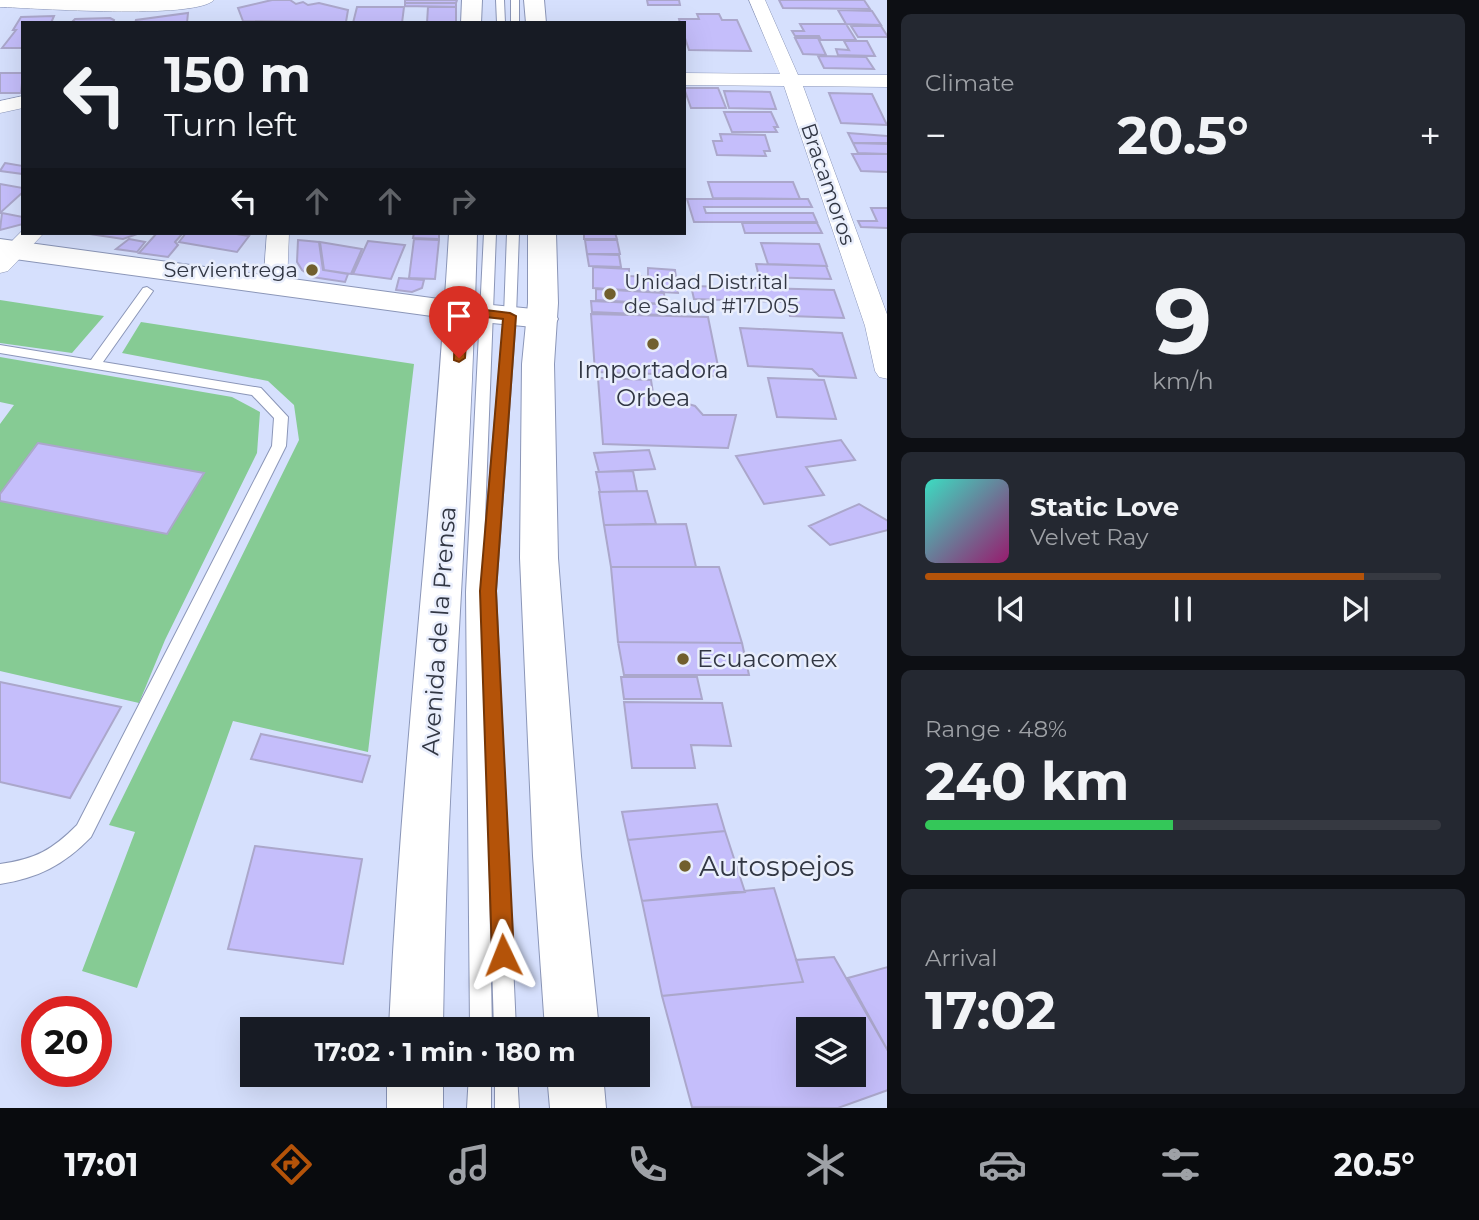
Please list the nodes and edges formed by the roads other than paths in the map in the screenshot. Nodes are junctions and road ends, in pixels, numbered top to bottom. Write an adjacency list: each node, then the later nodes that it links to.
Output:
1 (472, 0): 8 (main road)
2 (499, 0): 9 (lane)
3 (515, 0): 10 (lane)
4 (534, 0): 11 (main road)
5 (757, 0): 13 (street, Bracamoros)
6 (0, 2): 7 (street)
7 (212, 4)
8 (471, 21)
9 (501, 21)
10 (515, 21)
11 (536, 21)
12 (686, 79): 13 (street)
13 (791, 79): 14 (street); 25 (street, Bracamoros)
14 (887, 80)
15 (21, 102): 16 (street)
16 (0, 107)
17 (278, 235): 23 (street)
18 (464, 235): 26 (main road, Avenida de la Prensa)
19 (490, 235): 26 (lane)
20 (513, 235): 26 (lane)
21 (541, 235): 26 (main road, Avenida de la Prensa)
22 (9, 253): 23 (main road); 24 (main road)
23 (275, 286): 26 (main road)
24 (147, 291): 26 (main road); 28 (lane)
25 (883, 326): 29 (street, Bracamoros)
26 (499, 328): 31 (main road, Avenida de la Prensa); 32 (lane); 33 (lane); 34 (main road, Avenida de la Prensa)
27 (0, 349): 28 (lane)
28 (95, 363): 30 (lane)
29 (887, 371)
30 (0, 874)
31 (416, 1017)
32 (481, 1017)
33 (505, 1017)
34 (571, 1017)
35 (415, 1087): 39 (main road)
36 (480, 1087): 40 (lane)
37 (506, 1087): 41 (lane)
38 (576, 1087): 42 (main road)
39 (415, 1108)
40 (479, 1108)
41 (507, 1108)
42 (578, 1108)

